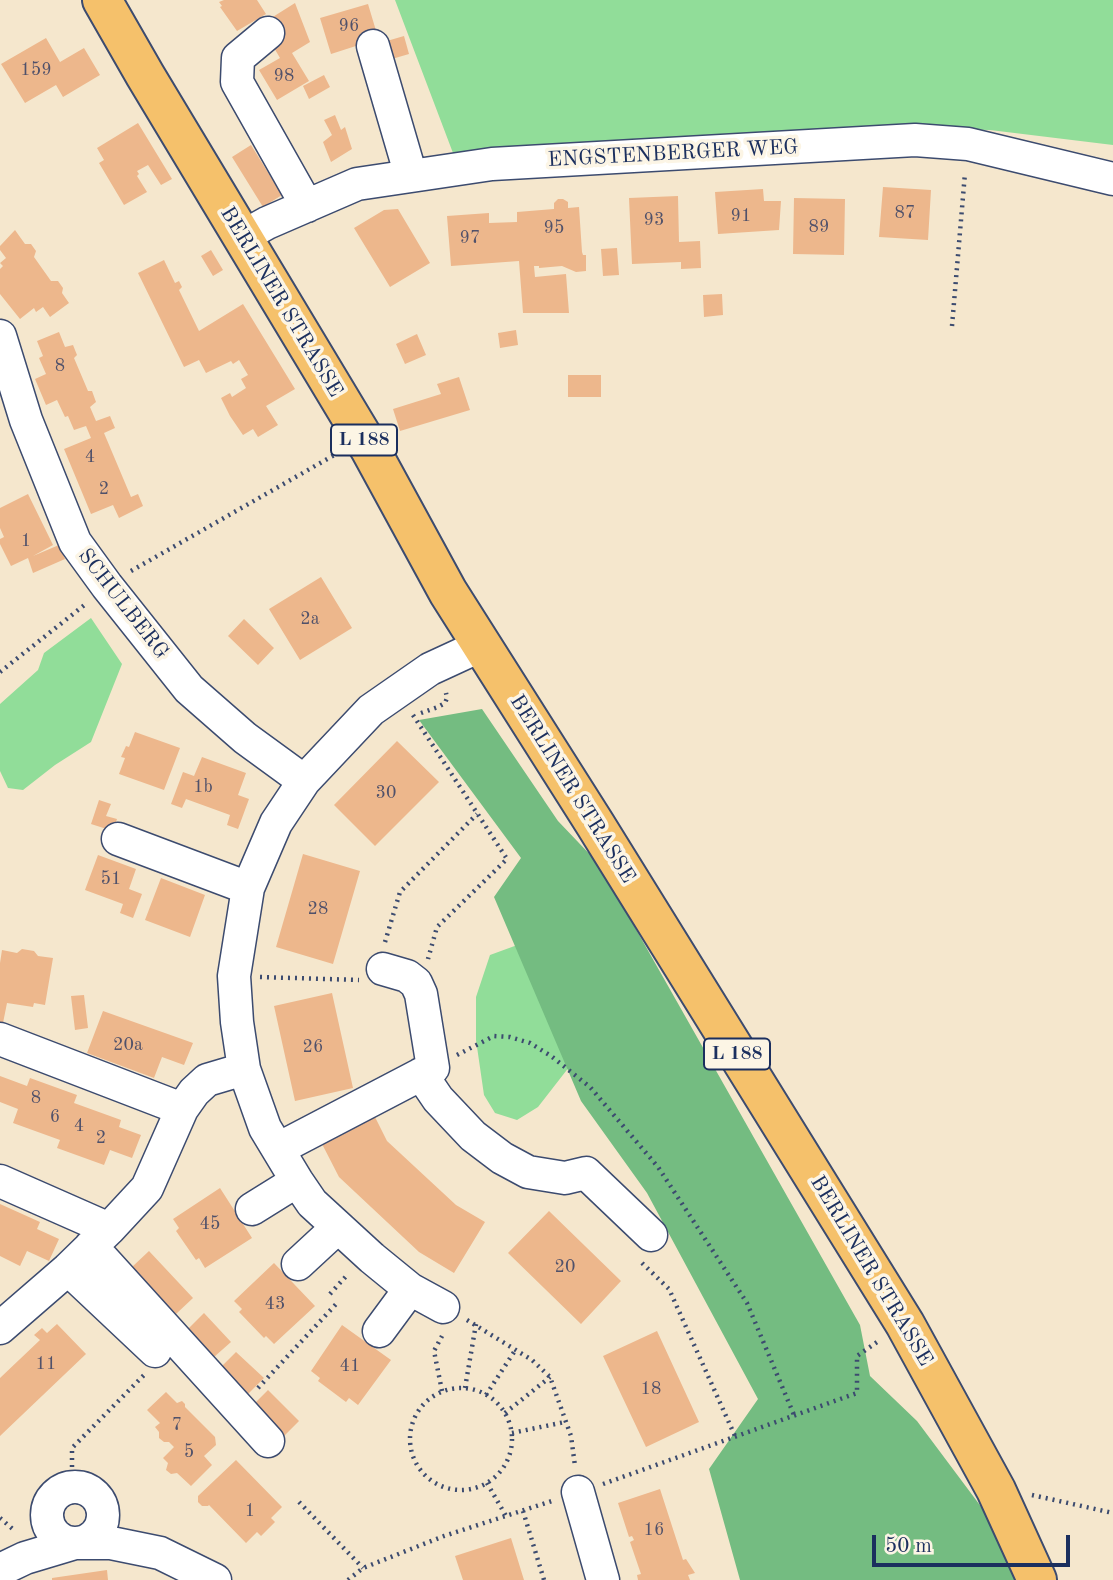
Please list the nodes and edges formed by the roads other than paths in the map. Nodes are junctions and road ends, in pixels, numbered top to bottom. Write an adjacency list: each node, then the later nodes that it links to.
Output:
1 (102, 0): 7 (main road, BERLINER STRASSE / L 188)
2 (268, 33): 6 (street)
3 (373, 46): 4 (street)
4 (411, 176): 5 (street, ENGSTENBERGER WEG); 6 (street, ENGSTENBERGER WEG)
5 (1113, 179)
6 (307, 206): 7 (street, ENGSTENBERGER WEG)
7 (242, 237): 9 (main road, BERLINER STRASSE / L 188)
8 (0, 336): 10 (street, SCHULBERG)
9 (482, 645): 10 (street); 39 (main road, BERLINER STRASSE / L 188)
10 (304, 781): 12 (street)
11 (118, 839): 12 (street)
12 (248, 888): 15 (street)
13 (376, 964): 16 (street)
14 (0, 1039): 17 (street)
15 (244, 1069): 17 (street); 18 (street)
16 (421, 1074): 18 (street); 24 (street)
17 (182, 1109): 23 (street)
18 (278, 1149): 20 (street)
19 (0, 1181): 23 (street)
20 (297, 1181): 21 (street); 22 (street)
21 (252, 1209)
22 (338, 1227): 25 (street); 27 (street)
23 (100, 1237): 26 (street); 32 (street)
24 (646, 1249)
25 (298, 1264)
26 (68, 1269): 29 (street); 31 (street)
27 (410, 1289): 28 (street); 30 (street)
28 (449, 1310)
29 (2, 1324)
30 (379, 1331)
31 (154, 1359)
32 (268, 1441)
33 (72, 1488): 35 (street)
34 (578, 1492): 38 (street)
35 (75, 1543): 36 (street); 37 (street)
36 (0, 1570)
37 (215, 1580)
38 (603, 1580)
39 (1037, 1580)

